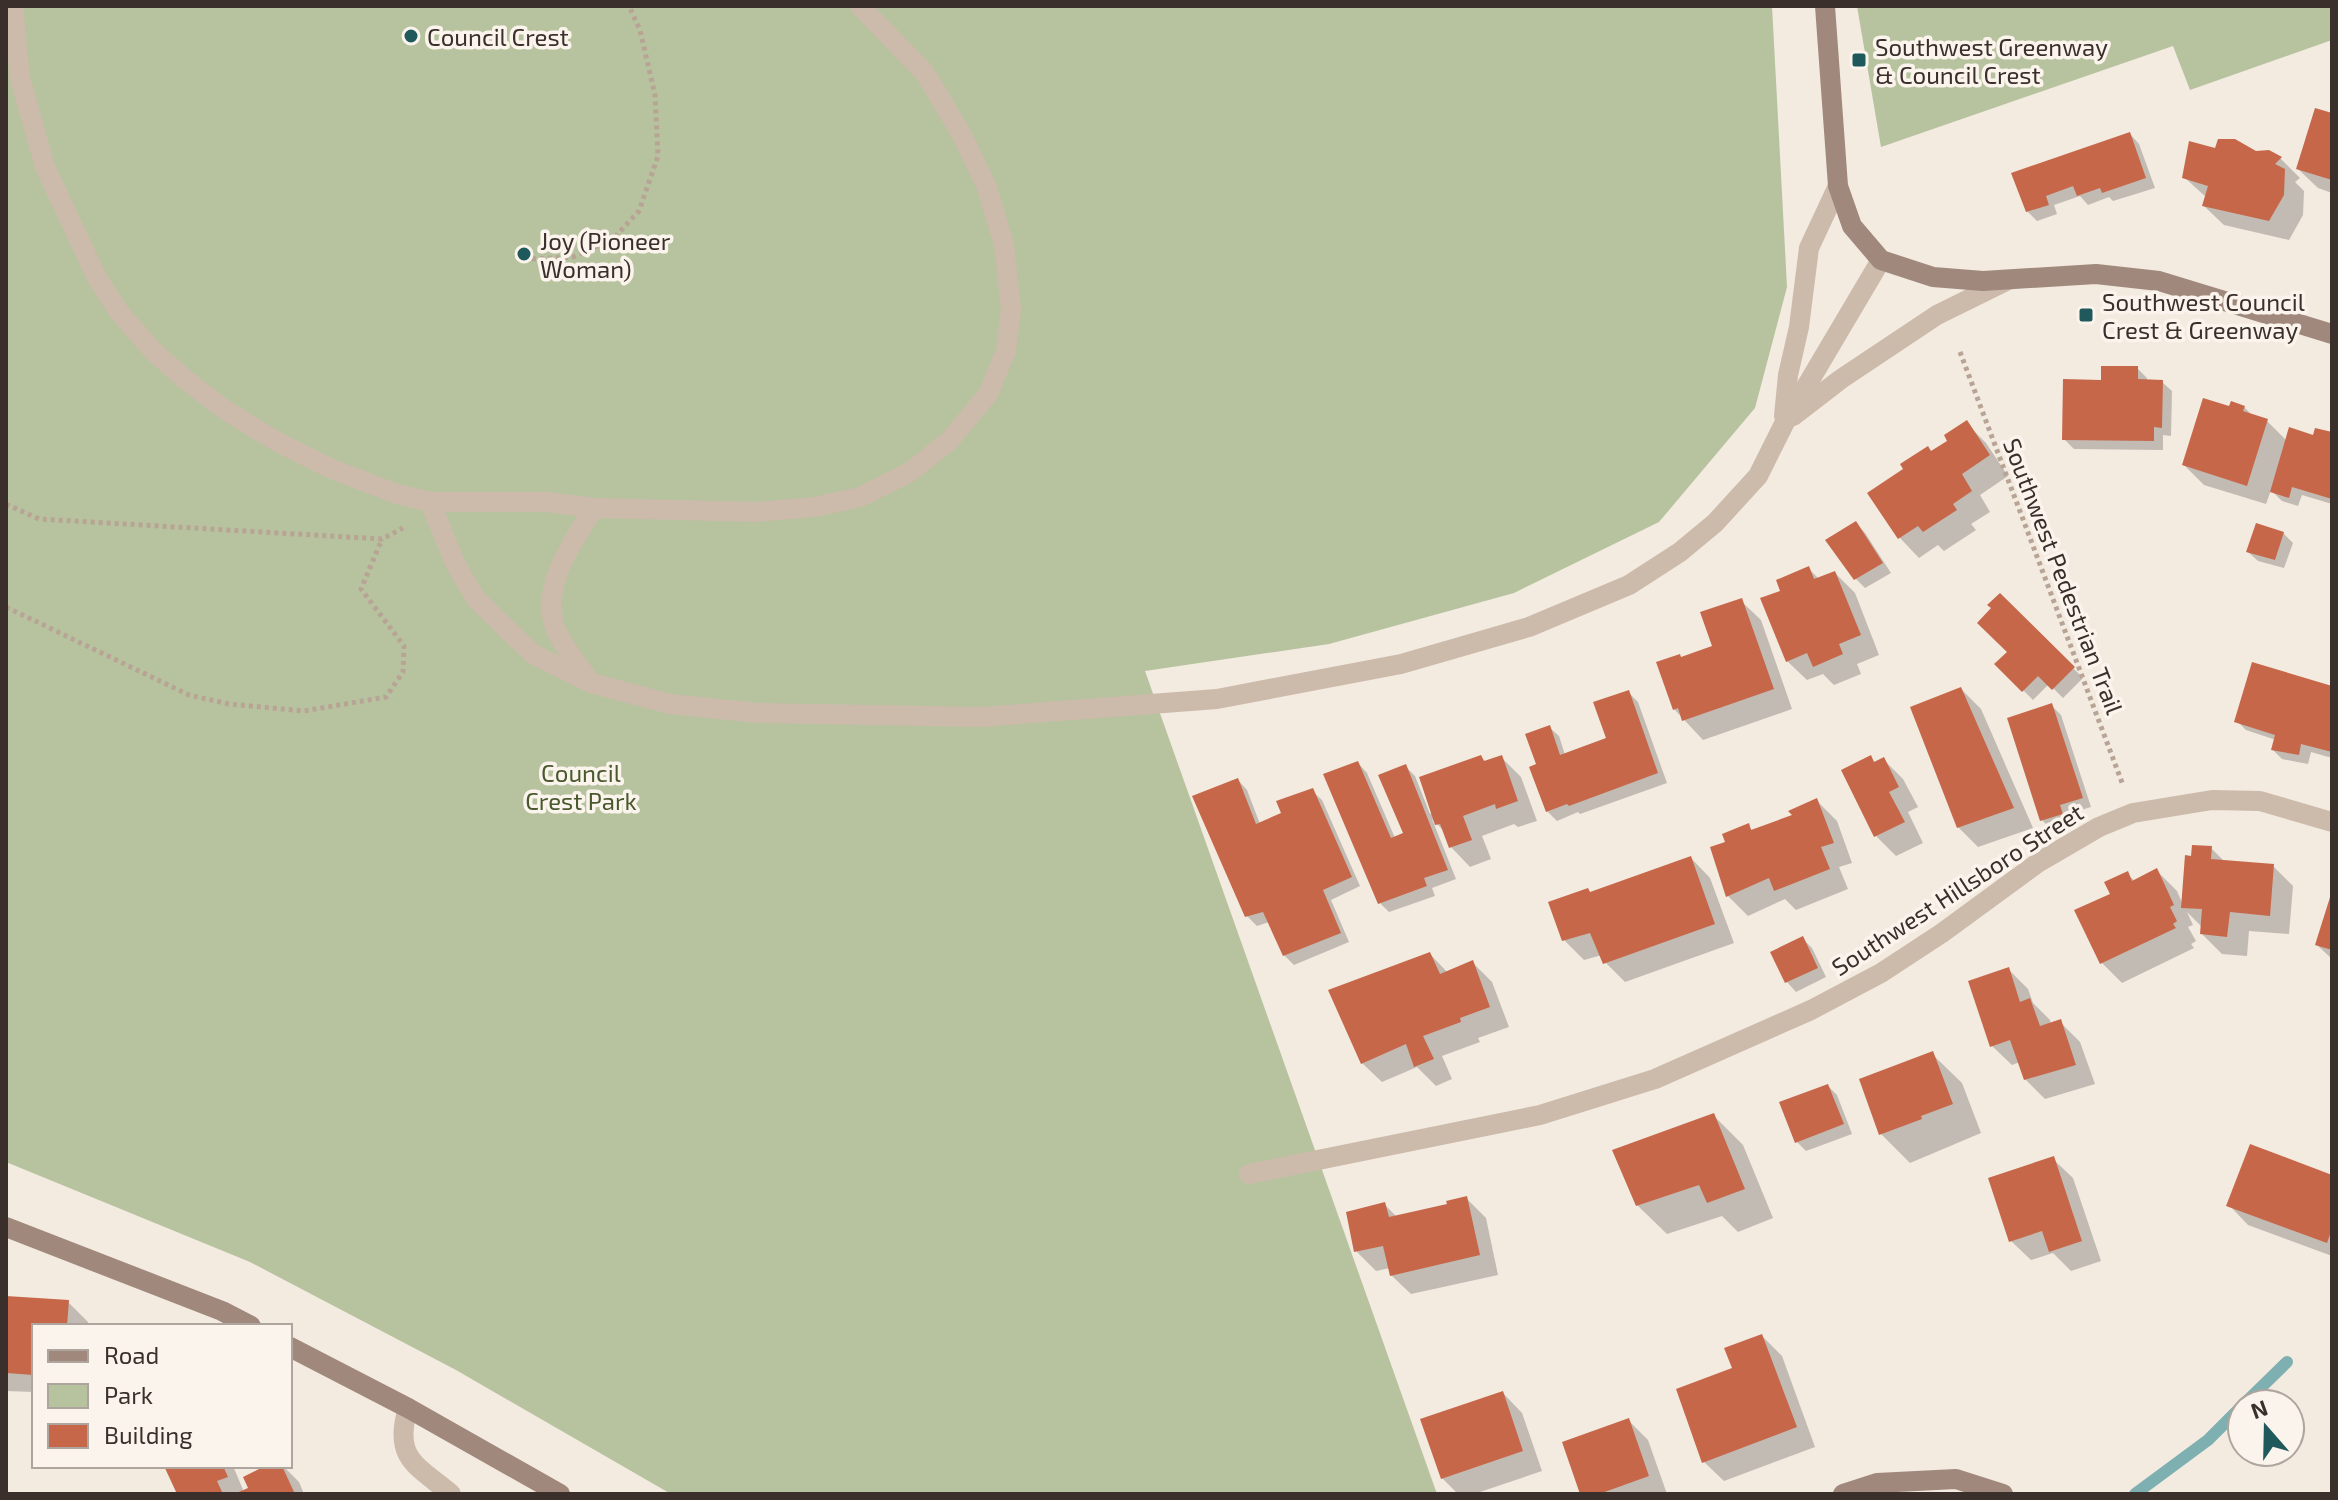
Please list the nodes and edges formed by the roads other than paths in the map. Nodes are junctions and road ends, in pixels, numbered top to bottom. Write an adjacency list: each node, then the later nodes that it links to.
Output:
1 (13, 6): 9 (street)
2 (860, 6): 10 (street)
3 (1825, 6): 4 (street)
4 (1838, 186): 5 (street); 8 (street)
5 (1881, 260): 6 (street); 8 (street)
6 (2008, 280): 7 (street); 8 (street)
7 (2332, 334)
8 (1784, 424): 11 (street)
9 (430, 502): 10 (street); 11 (street)
10 (594, 508): 11 (street)
11 (591, 683)
12 (2332, 822): 13 (street, Southwest Hillsboro Street)
13 (1249, 1174)
14 (6, 1227): 15 (street)
15 (247, 1324)
16 (292, 1348): 17 (street)
17 (408, 1408): 18 (street); 19 (street)
18 (451, 1494)
19 (560, 1494)
20 (1843, 1494): 21 (street)
21 (2003, 1494)

